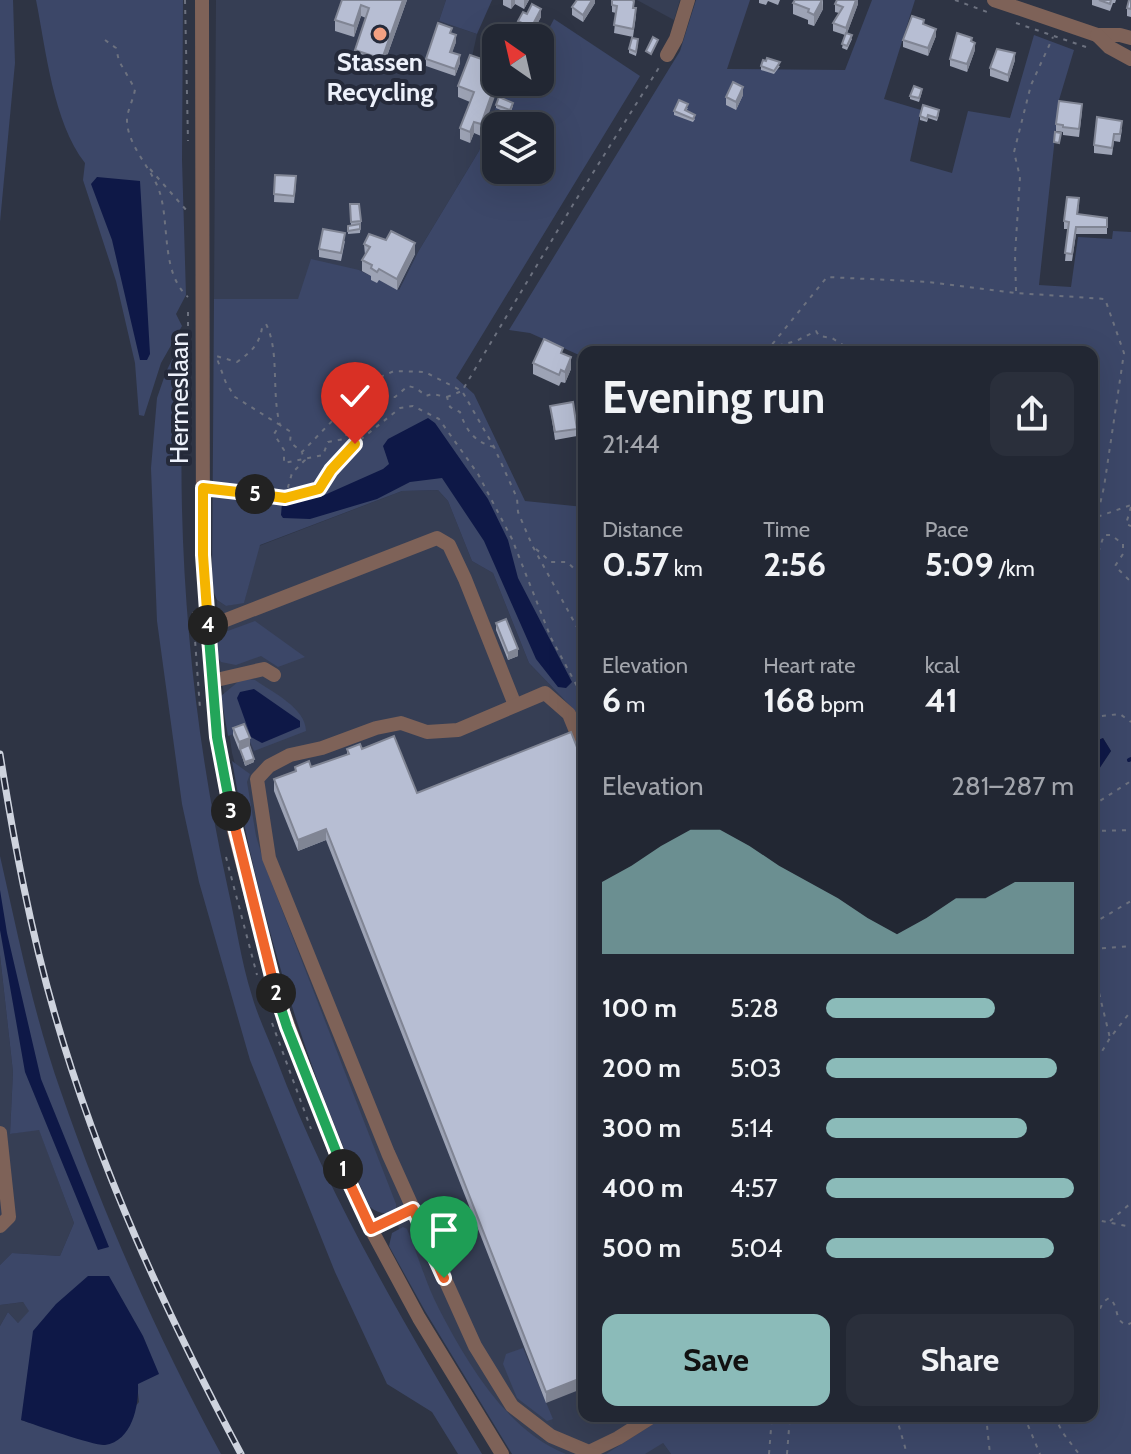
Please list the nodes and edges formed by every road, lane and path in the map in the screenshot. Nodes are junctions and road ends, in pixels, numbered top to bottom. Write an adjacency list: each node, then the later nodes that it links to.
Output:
1 (185, 0): 15 (path)
2 (202, 0): 29 (street, Hermeslaan)
3 (688, 0): 13 (street)
4 (955, 0): 6 (path)
5 (994, 0): 8 (street)
6 (997, 16)
7 (1011, 21): 9 (path)
8 (1097, 35): 10 (street); 14 (street)
9 (1053, 37): 12 (path); 18 (path)
10 (1131, 38)
11 (105, 40): 16 (path)
12 (1099, 51)
13 (667, 55): 23 (path)
14 (1131, 59)
15 (188, 140)
16 (149, 169): 17 (path); 19 (path)
17 (188, 213)
18 (1016, 293): 20 (path); 32 (path)
19 (188, 297)
20 (770, 346)
21 (781, 346): 22 (path)
22 (845, 346)
23 (462, 391): 24 (path); 26 (path); 27 (path)
24 (447, 397): 26 (path); 28 (path)
25 (280, 425): 25 (path); 27 (path); 28 (path)
26 (494, 447): 35 (path)
27 (302, 452): 28 (path)
28 (305, 460): 30 (path)
29 (203, 488): 30 (path); 39 (street, Hermeslaan)
30 (285, 498): 43 (path)
31 (1131, 505): 33 (path); 34 (path)
32 (1098, 513)
33 (1098, 517)
34 (1131, 526)
35 (532, 545): 37 (path); 40 (path)
36 (1098, 548): 38 (path)
37 (578, 572)
38 (1131, 582)
39 (208, 627): 42 (street, Hermeslaan); 44 (street)
40 (578, 629)
41 (274, 675): 42 (street)
42 (212, 681): 67 (street, Hermeslaan)
43 (578, 688)
44 (515, 705): 47 (street); 62 (street)
45 (1098, 717): 46 (path)
46 (1131, 722)
47 (578, 736)
48 (1131, 781): 49 (path)
49 (1098, 802)
50 (1131, 830): 51 (path)
51 (1098, 831)
52 (1131, 901): 53 (path)
53 (1098, 920)
54 (1131, 946): 55 (path)
55 (1098, 949)
56 (1098, 989): 58 (path)
57 (1131, 1011): 58 (path)
58 (1110, 1038): 59 (path)
59 (1098, 1058)
60 (0, 1133): 65 (street)
61 (1131, 1203): 64 (path)
62 (413, 1209): 67 (street); 77 (street)
63 (1098, 1220): 64 (path)
64 (1109, 1222): 66 (path)
65 (0, 1226)
66 (1131, 1227)
67 (371, 1229): 78 (street, Hermeslaan)
68 (1098, 1313): 69 (path)
69 (1131, 1323)
70 (643, 1422): 77 (street)
71 (772, 1422): 79 (path)
72 (790, 1422): 80 (path)
73 (898, 1422): 81 (path)
74 (987, 1422): 82 (path)
75 (1027, 1422): 83 (path)
76 (1057, 1422): 84 (path)
77 (588, 1453)
78 (502, 1454)
79 (769, 1454)
80 (787, 1454)
81 (907, 1454)
82 (990, 1454)
83 (1040, 1454)
84 (1079, 1454)

